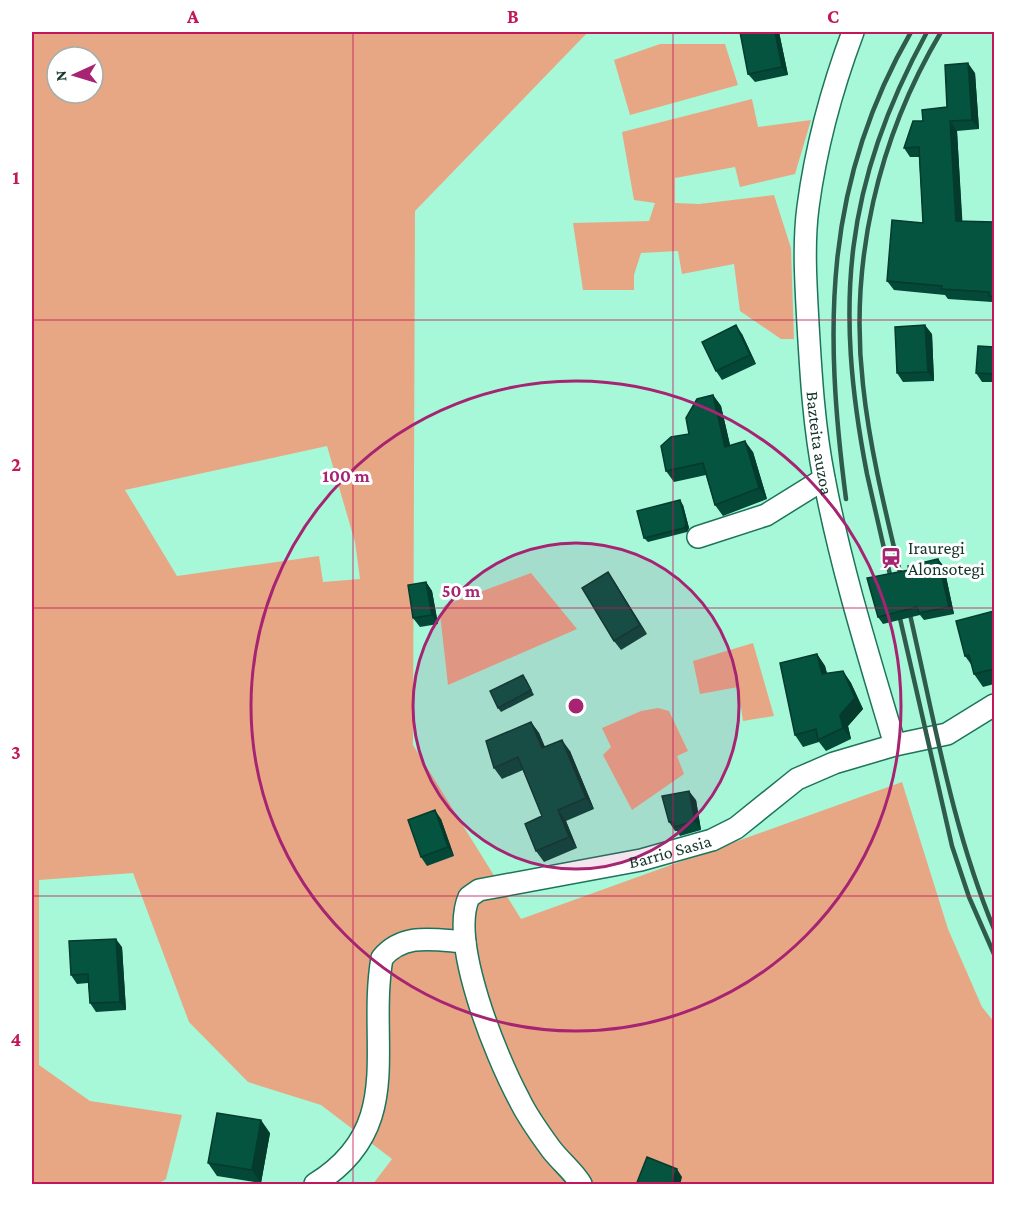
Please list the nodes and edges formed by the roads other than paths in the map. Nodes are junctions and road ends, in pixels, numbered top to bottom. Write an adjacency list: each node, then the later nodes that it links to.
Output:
1 (853, 32): 2 (street, Bazteita auzoa)
2 (824, 479): 3 (street); 5 (street, Bazteita auzoa)
3 (698, 537)
4 (994, 705): 5 (street)
5 (895, 745): 6 (street, Barrio Sasia)
6 (465, 942): 7 (street); 8 (street, Barrio Sasia)
7 (315, 1185)
8 (581, 1185)

